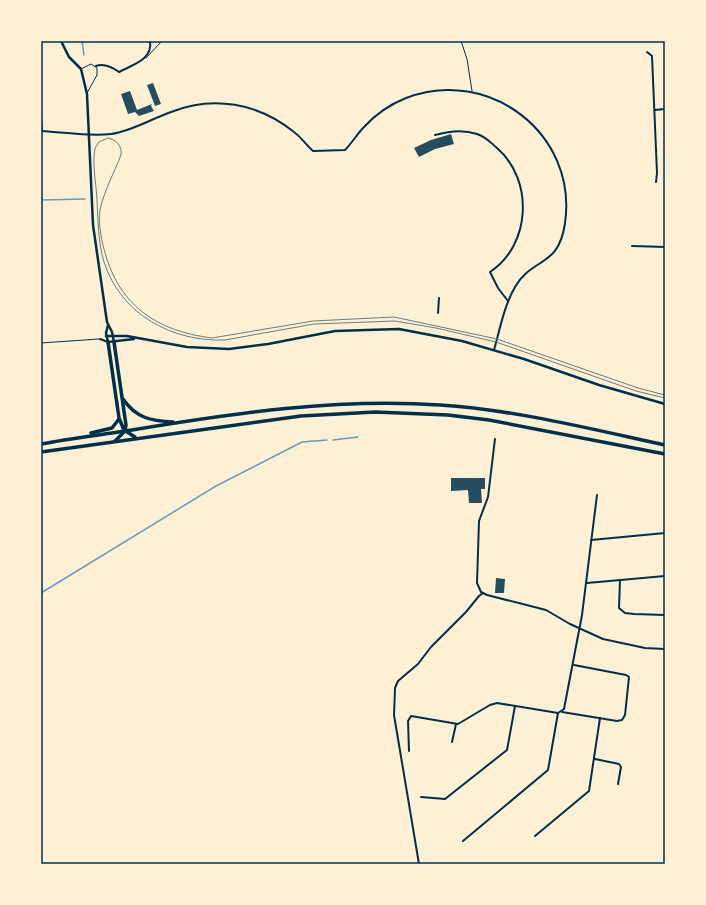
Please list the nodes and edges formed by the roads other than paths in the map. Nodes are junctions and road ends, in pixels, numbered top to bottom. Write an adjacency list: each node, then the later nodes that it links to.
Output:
1 (61, 41): 8 (street)
2 (150, 41): 6 (street)
3 (162, 41): 6 (lane)
4 (461, 41): 9 (lane)
5 (647, 52): 12 (street)
6 (144, 59): 7 (street)
7 (96, 66): 8 (lane); 10 (lane)
8 (81, 69): 10 (street)
9 (472, 91): 16 (street); 21 (street)
10 (87, 94): 16 (street)
11 (665, 109): 12 (street)
12 (655, 110): 17 (street)
13 (41, 115): 14 (street)
14 (42, 131): 16 (street)
15 (435, 135): 21 (street)
16 (88, 136): 23 (street)
17 (656, 182)
18 (632, 246): 19 (street)
19 (665, 247)
20 (439, 298): 22 (street)
21 (508, 301): 31 (street)
22 (438, 313)
23 (108, 324): 24 (street); 25 (street)
24 (106, 336): 25 (street); 27 (street); 28 (street)
25 (113, 336): 26 (street); 29 (street)
26 (136, 338): 29 (street); 31 (street)
27 (100, 339): 28 (street); 30 (lane)
28 (108, 342): 29 (street); 34 (highway)
29 (114, 342): 32 (highway)
30 (41, 343)
31 (494, 350): 33 (street)
32 (122, 397): 35 (highway); 36 (highway)
33 (665, 404)
34 (119, 418): 36 (highway); 38 (highway)
35 (182, 422): 36 (highway); 42 (highway)
36 (125, 431): 37 (highway); 38 (highway); 40 (highway)
37 (136, 438): 40 (highway); 44 (highway)
38 (64, 439): 41 (highway)
39 (495, 439): 51 (street)
40 (114, 442): 43 (highway)
41 (41, 444)
42 (665, 445)
43 (41, 452)
44 (665, 454)
45 (597, 495): 47 (street)
46 (665, 533): 47 (street)
47 (591, 540): 50 (street)
48 (665, 576): 49 (street)
49 (620, 580): 50 (street); 52 (street)
50 (586, 583): 53 (street)
51 (483, 593): 53 (street); 68 (street)
52 (665, 615)
53 (580, 628): 54 (street); 55 (street)
54 (665, 649)
55 (574, 665): 58 (street); 59 (street)
56 (515, 706): 57 (street); 60 (street); 65 (street)
57 (558, 712): 58 (street); 67 (street)
58 (562, 712): 59 (street)
59 (600, 718): 63 (street)
60 (456, 724): 61 (street); 62 (street)
61 (452, 742)
62 (409, 751)
63 (595, 759): 64 (street); 66 (street)
64 (618, 784)
65 (421, 797)
66 (535, 836)
67 (464, 841)
68 (420, 864)

